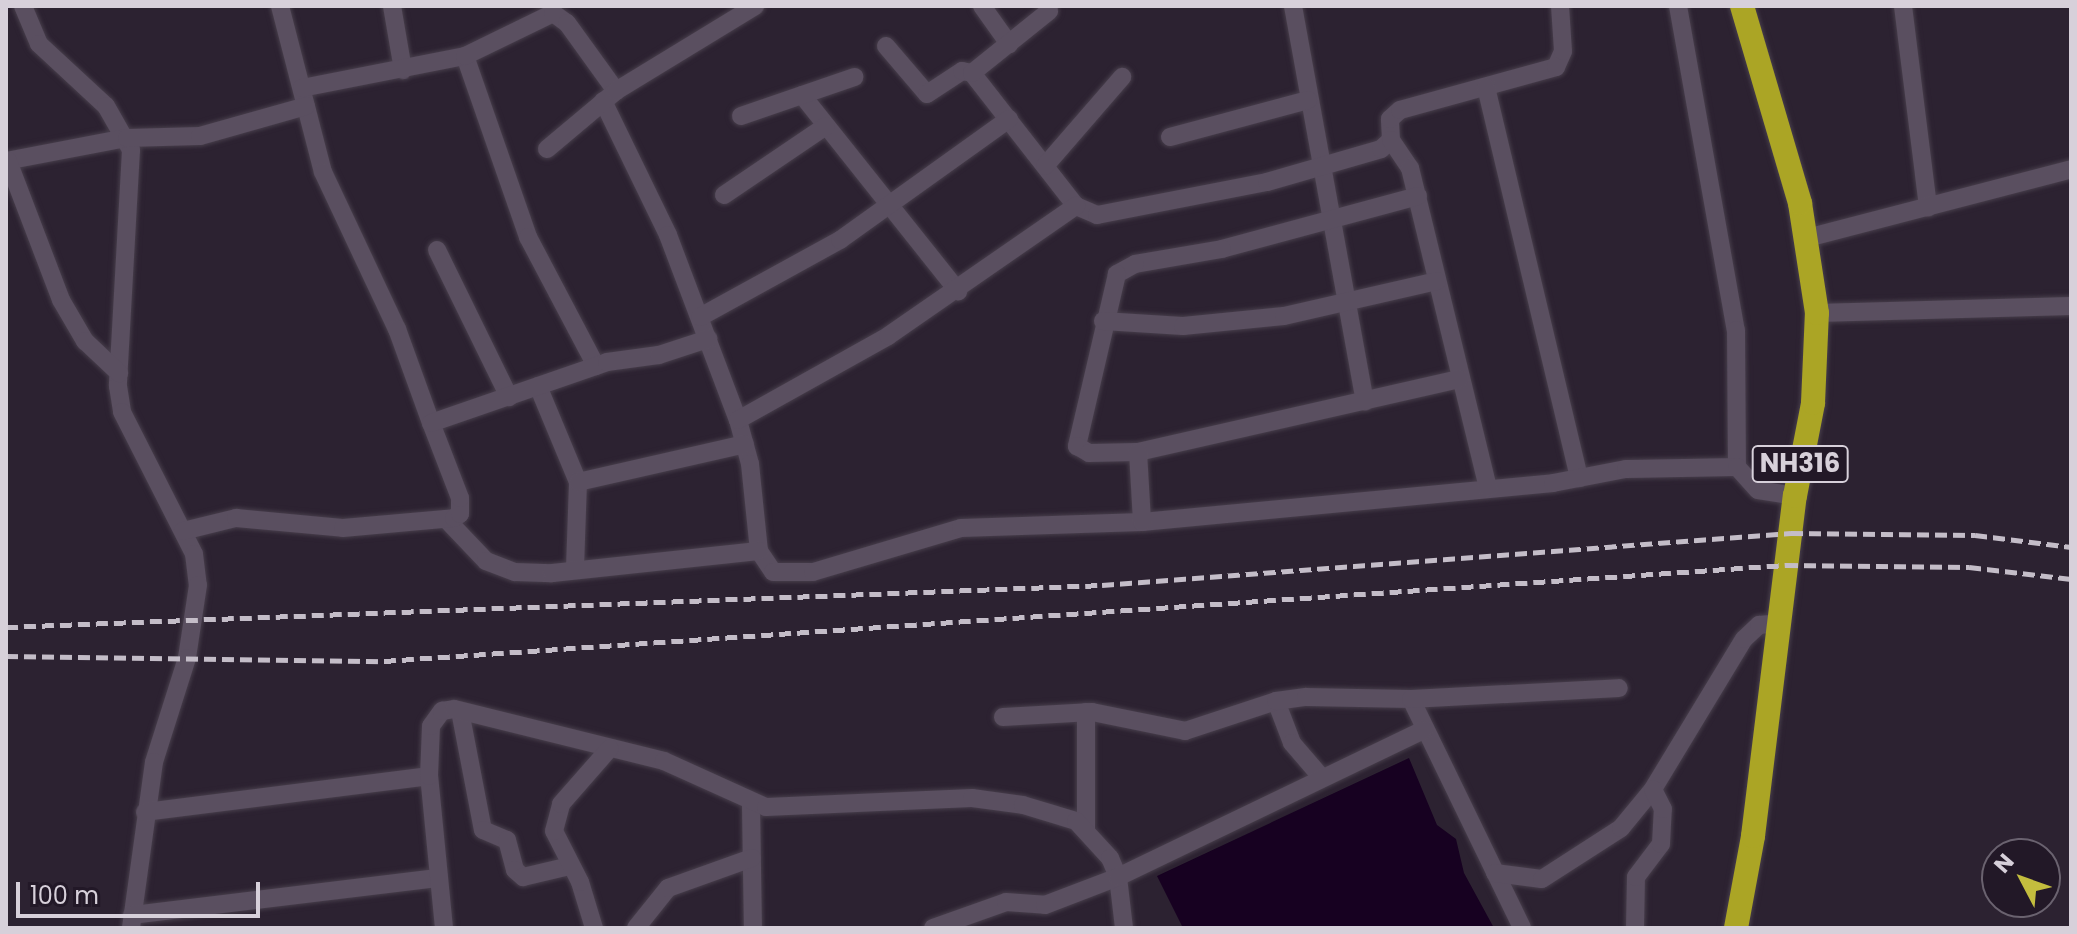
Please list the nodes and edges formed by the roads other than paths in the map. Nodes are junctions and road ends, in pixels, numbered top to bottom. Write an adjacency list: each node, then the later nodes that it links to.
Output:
1 (23, 6): 28 (street)
2 (280, 6): 22 (street)
3 (392, 6): 15 (street)
4 (755, 6): 21 (street)
5 (982, 6): 12 (street)
6 (1293, 6): 23 (street)
7 (1560, 6): 19 (street)
8 (1678, 6): 61 (street)
9 (1742, 6): 41 (highway, NH316)
10 (1903, 6): 39 (street)
11 (1049, 11): 12 (street)
12 (1009, 44): 16 (street)
13 (886, 46): 16 (street)
14 (465, 56): 15 (street); 21 (street); 51 (street)
15 (403, 70): 22 (street)
16 (972, 73): 25 (street)
17 (854, 77): 20 (street)
18 (1122, 77): 32 (street)
19 (1486, 87): 29 (street); 62 (street)
20 (802, 95): 24 (street); 26 (street)
21 (610, 96): 30 (street); 48 (street)
22 (304, 97): 28 (street); 58 (street)
23 (1308, 100): 27 (street); 33 (street)
24 (741, 116)
25 (1009, 119): 32 (street); 37 (street)
26 (826, 126): 35 (street); 37 (street)
27 (1170, 137)
28 (127, 138): 31 (street); 52 (street)
29 (1391, 140): 33 (street); 36 (street)
30 (547, 149)
31 (7, 161): 52 (street)
32 (1045, 166): 38 (street)
33 (1322, 166): 38 (street); 40 (street)
34 (2071, 169): 39 (street)
35 (724, 195)
36 (1418, 196): 40 (street); 43 (street)
37 (889, 206): 44 (street); 48 (street)
38 (1076, 206): 44 (street)
39 (1928, 207): 41 (street)
40 (1333, 220): 45 (street); 49 (street)
41 (1807, 238): 47 (highway, NH316)
42 (437, 250): 55 (street)
43 (1437, 281): 45 (street); 53 (street)
44 (958, 291): 57 (street)
45 (1349, 303): 49 (street); 56 (street)
46 (2071, 306): 47 (street)
47 (1817, 313): 65 (highway, NH316)
48 (700, 317): 50 (street)
49 (1103, 321): 60 (street)
50 (708, 339): 51 (street); 57 (street)
51 (596, 366): 54 (street)
52 (119, 373): 68 (street)
53 (1460, 379): 56 (street); 64 (street)
54 (538, 386): 55 (street); 63 (street)
55 (509, 397): 58 (street)
56 (1365, 402): 60 (street)
57 (738, 420): 59 (street)
58 (431, 423): 66 (street)
59 (745, 444): 63 (street); 69 (street)
60 (1138, 452): 67 (street)
61 (1737, 467): 62 (street); 65 (street)
62 (1579, 478): 64 (street)
63 (578, 482): 70 (street)
64 (1488, 488): 67 (street)
65 (1795, 496): 71 (highway, NH316)
66 (446, 519): 68 (street); 70 (street)
67 (1142, 522): 69 (street)
68 (183, 531): 84 (street)
69 (759, 551): 70 (street)
70 (575, 570)
71 (1781, 623): 82 (street); 100 (highway, NH316)
72 (1619, 688): 73 (street)
73 (1411, 699): 74 (street); 78 (street)
74 (1276, 701): 76 (street); 81 (street)
75 (460, 711): 79 (street); 80 (street); 87 (street)
76 (1086, 712): 77 (street); 85 (street)
77 (1003, 717)
78 (1424, 730): 81 (street); 88 (street)
79 (610, 748): 83 (street); 87 (street)
80 (429, 776): 84 (street); 90 (street)
81 (1322, 778): 89 (street)
82 (1653, 789): 88 (street); 99 (street)
83 (751, 805): 85 (street); 86 (street)
84 (145, 812): 91 (street)
85 (1086, 829): 89 (street)
86 (752, 858): 94 (street); 95 (street)
87 (570, 866): 93 (street)
88 (1495, 873): 98 (street)
89 (1118, 877): 96 (street); 97 (street)
90 (439, 878): 91 (street); 92 (street)
91 (132, 922)
92 (444, 928)
93 (594, 928)
94 (636, 928)
95 (753, 928)
96 (933, 928)
97 (1124, 928)
98 (1522, 928)
99 (1635, 928)
100 (1736, 928)

